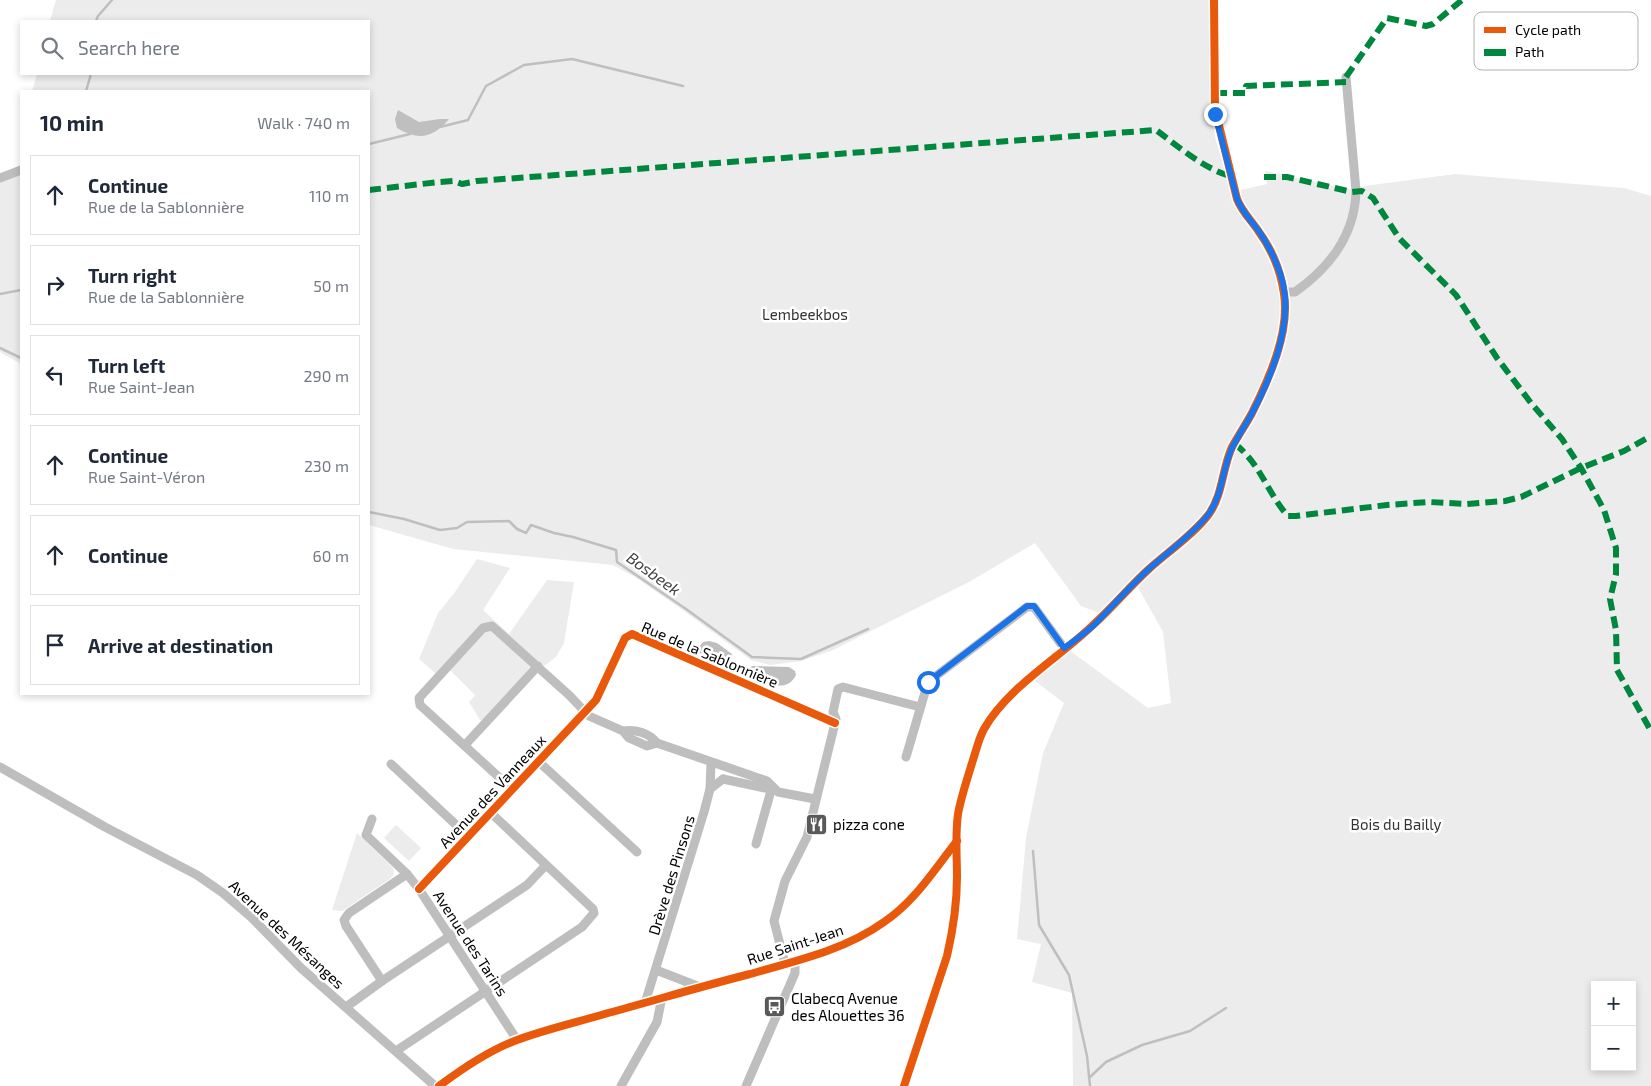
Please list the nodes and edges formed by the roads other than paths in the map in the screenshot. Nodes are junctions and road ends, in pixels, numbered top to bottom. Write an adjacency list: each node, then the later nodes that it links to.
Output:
1 (1214, 0): 5 (street)
2 (1346, 77): 5 (street)
3 (20, 170): 4 (street)
4 (0, 178)
5 (1284, 292): 6 (street)
6 (1064, 648): 8 (street); 26 (street)
7 (538, 666): 9 (street); 11 (street); 11 (street)
8 (920, 707): 10 (street); 12 (street)
9 (585, 713): 10 (street, Rue de la Sablonnière); 13 (street, Avenue des Vanneaux); 14 (street)
10 (835, 723): 22 (street)
11 (465, 745): 21 (street)
12 (906, 757)
13 (539, 762): 21 (street, Avenue des Vanneaux); 28 (street)
14 (711, 762): 17 (street); 20 (street, Drève des Pinsons)
15 (390, 764): 25 (street)
16 (0, 767): 43 (street, Avenue des Mésanges)
17 (726, 767): 18 (street); 19 (street)
18 (723, 779): 19 (street); 20 (street)
19 (772, 787): 22 (street); 27 (street)
20 (710, 788): 36 (street, Drève des Pinsons)
21 (513, 790): 23 (street, Avenue des Vanneaux)
22 (815, 799): 34 (street)
23 (491, 813): 25 (street, Avenue des Vanneaux); 29 (street)
24 (372, 819): 30 (street, Avenue des Tarins)
25 (468, 836): 31 (street, Avenue des Vanneaux)
26 (957, 841): 33 (street, Rue Saint-Jean); 50 (street)
27 (756, 844)
28 (636, 852)
29 (546, 865): 32 (street); 40 (street)
30 (407, 874): 31 (street, Avenue des Tarins); 37 (street)
31 (420, 889): 32 (street, Avenue des Tarins)
32 (450, 937): 37 (street); 40 (street, Avenue des Tarins)
33 (795, 961): 34 (street, Rue Saint-Jean); 38 (street)
34 (784, 964): 35 (street, Rue Saint-Jean)
35 (774, 967): 38 (street, Rue Saint-Jean); 39 (street, Rue Saint-Jean)
36 (656, 970): 39 (street); 42 (street, Drève des Pinsons)
37 (382, 981): 43 (street)
38 (791, 982): 49 (street)
39 (700, 987): 41 (street, Rue Saint-Jean)
40 (486, 990): 44 (street, Avenue des Tarins); 45 (street)
41 (662, 998): 42 (street, Rue Saint-Jean); 48 (street)
42 (645, 1003): 44 (street, Rue Saint-Jean)
43 (346, 1007): 45 (street, Avenue des Mésanges)
44 (517, 1040): 47 (street, Rue Saint-Jean)
45 (396, 1051): 46 (street, Avenue des Mésanges)
46 (435, 1086)
47 (440, 1086)
48 (621, 1086)
49 (746, 1086)
50 (904, 1086)

